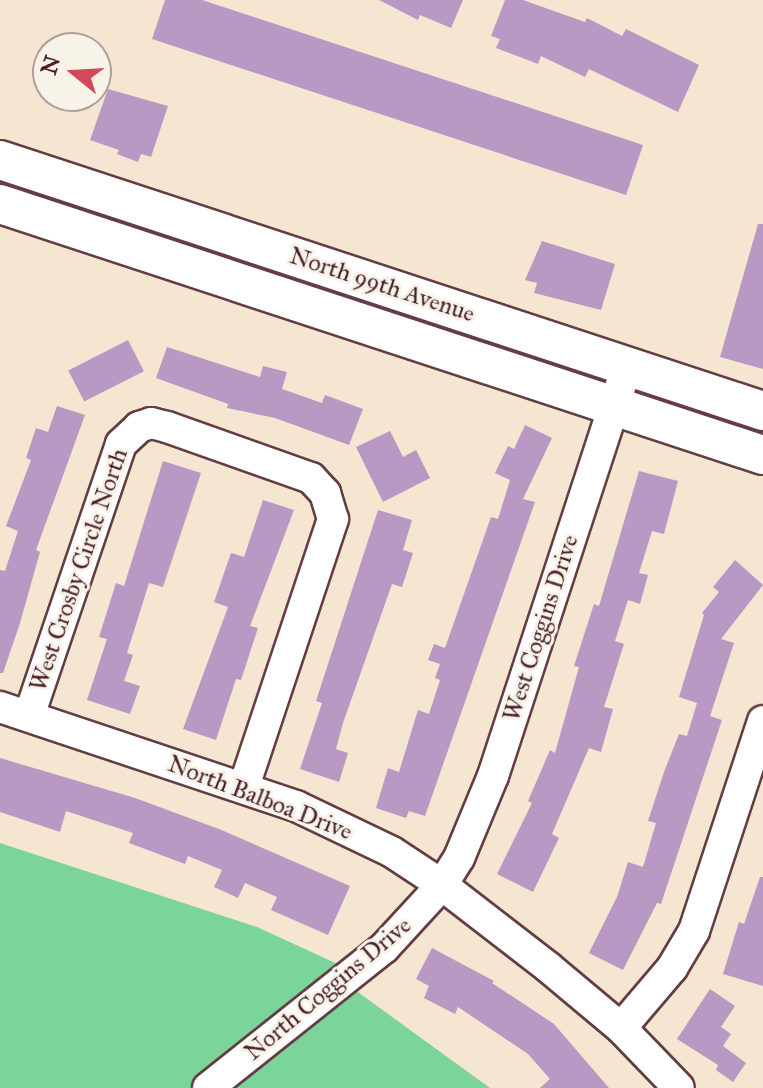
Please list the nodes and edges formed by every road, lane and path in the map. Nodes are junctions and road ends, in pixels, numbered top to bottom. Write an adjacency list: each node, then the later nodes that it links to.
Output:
1 (0, 160): 3 (main road, North 99th Avenue)
2 (0, 204): 4 (main road, North 99th Avenue)
3 (627, 366): 4 (street, West Coggins Drive); 5 (main road, North 99th Avenue)
4 (613, 405): 6 (main road, North 99th Avenue); 11 (street, West Coggins Drive)
5 (763, 411)
6 (763, 455)
7 (0, 707): 8 (street, North Balboa Drive)
8 (29, 716): 10 (street, North Balboa Drive); 10 (street, West Crosby Circle North)
9 (763, 721): 12 (street)
10 (244, 787): 11 (street, North Balboa Drive)
11 (442, 885): 12 (street, North Balboa Drive); 13 (street, North Coggins Drive)
12 (621, 1028): 14 (street, North Balboa Drive)
13 (208, 1088)
14 (679, 1088)

